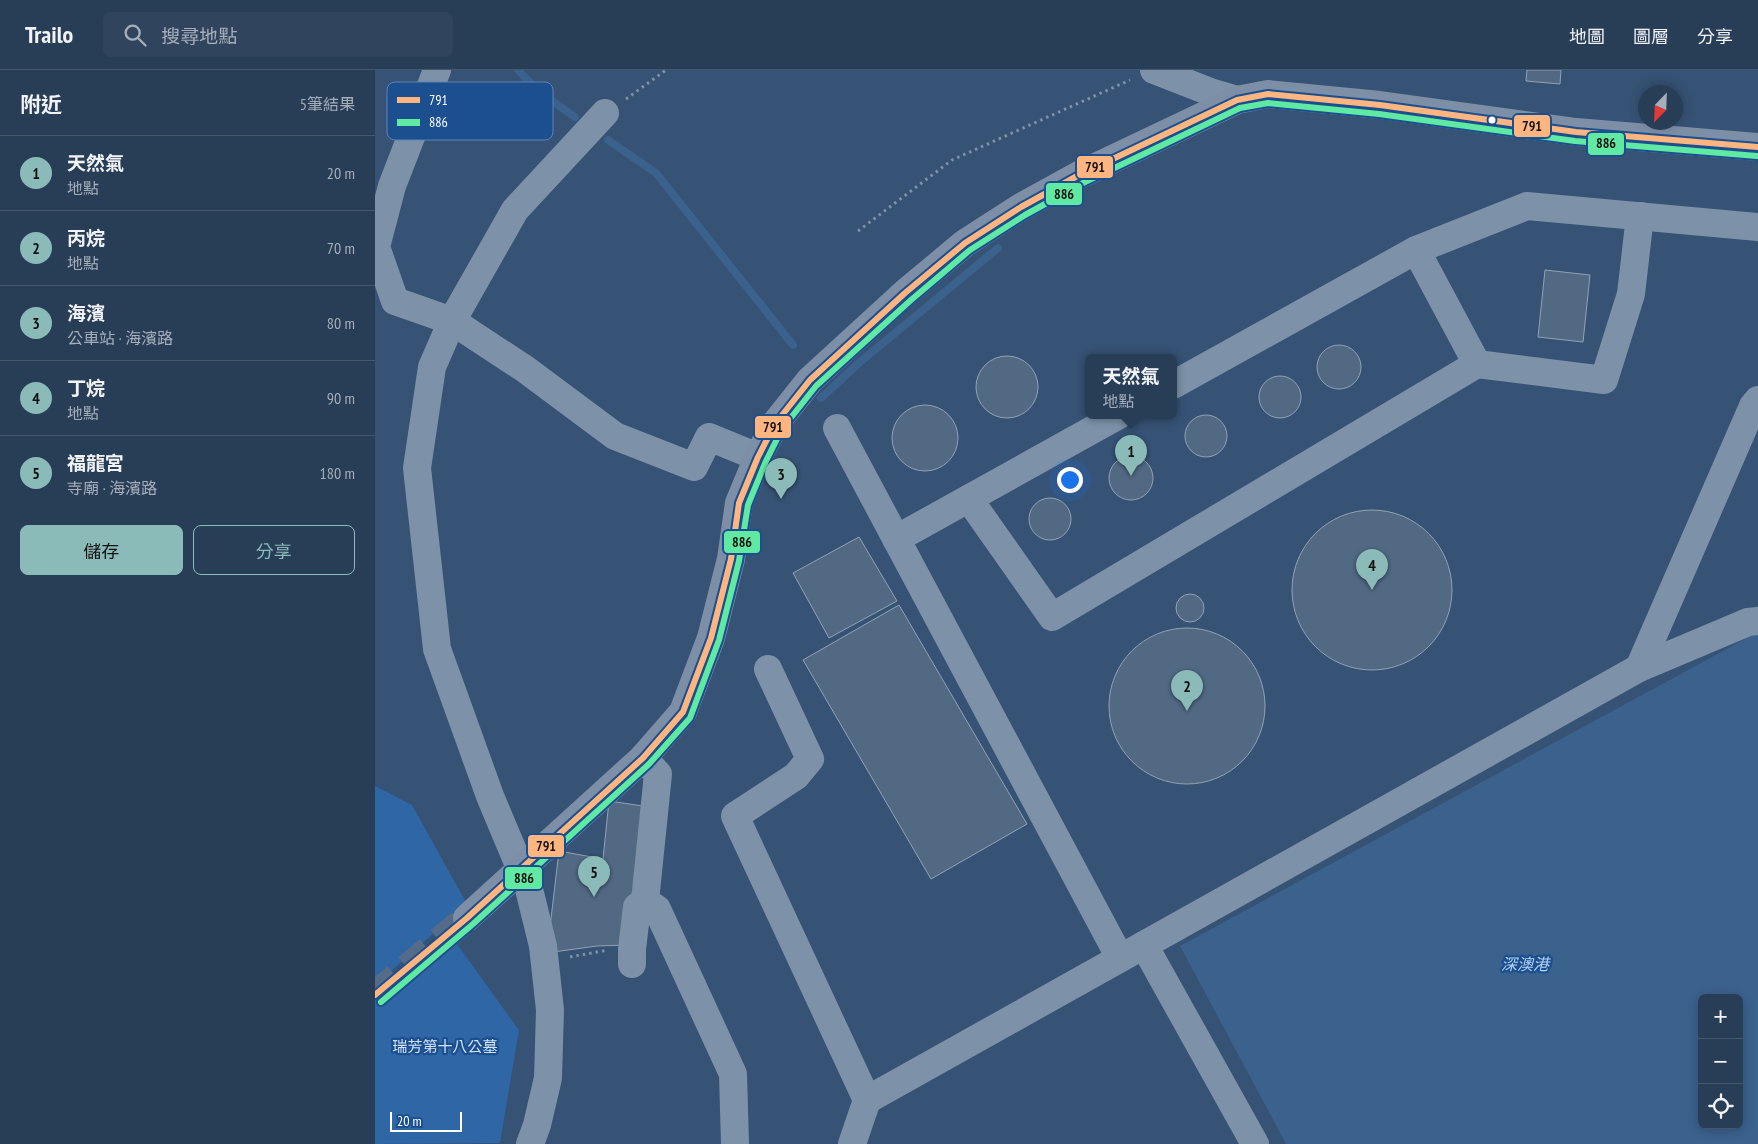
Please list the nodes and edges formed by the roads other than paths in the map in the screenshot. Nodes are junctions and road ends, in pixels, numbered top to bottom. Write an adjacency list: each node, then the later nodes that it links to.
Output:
1 (437, 70): 3 (street)
2 (1144, 74): 4 (street)
3 (431, 82)
4 (1237, 100): 7 (main road); 18 (main road)
5 (605, 114): 12 (street)
6 (402, 140): 8 (street)
7 (1758, 147)
8 (383, 179): 12 (street)
9 (1640, 216): 10 (street); 11 (street); 13 (street)
10 (1758, 227)
11 (1415, 250): 13 (street); 14 (street)
12 (452, 321): 18 (street); 31 (street)
13 (1477, 364): 19 (street)
14 (1177, 383)
15 (1758, 400): 22 (street)
16 (1112, 419): 19 (street)
17 (837, 428): 20 (street)
18 (758, 458): 24 (main road)
19 (969, 499): 20 (street)
20 (896, 539): 29 (street)
21 (1758, 621): 22 (street)
22 (1639, 668): 27 (street)
23 (768, 669): 30 (street)
24 (643, 758): 25 (street); 26 (main road)
25 (645, 901): 28 (street); 32 (street)
26 (467, 918)
27 (1144, 945): 29 (street); 35 (street)
28 (632, 957)
29 (1120, 958): 30 (street)
30 (867, 1100): 33 (street); 34 (street)
31 (530, 1144)
32 (735, 1144)
33 (852, 1144)
34 (873, 1144)
35 (1255, 1144)

